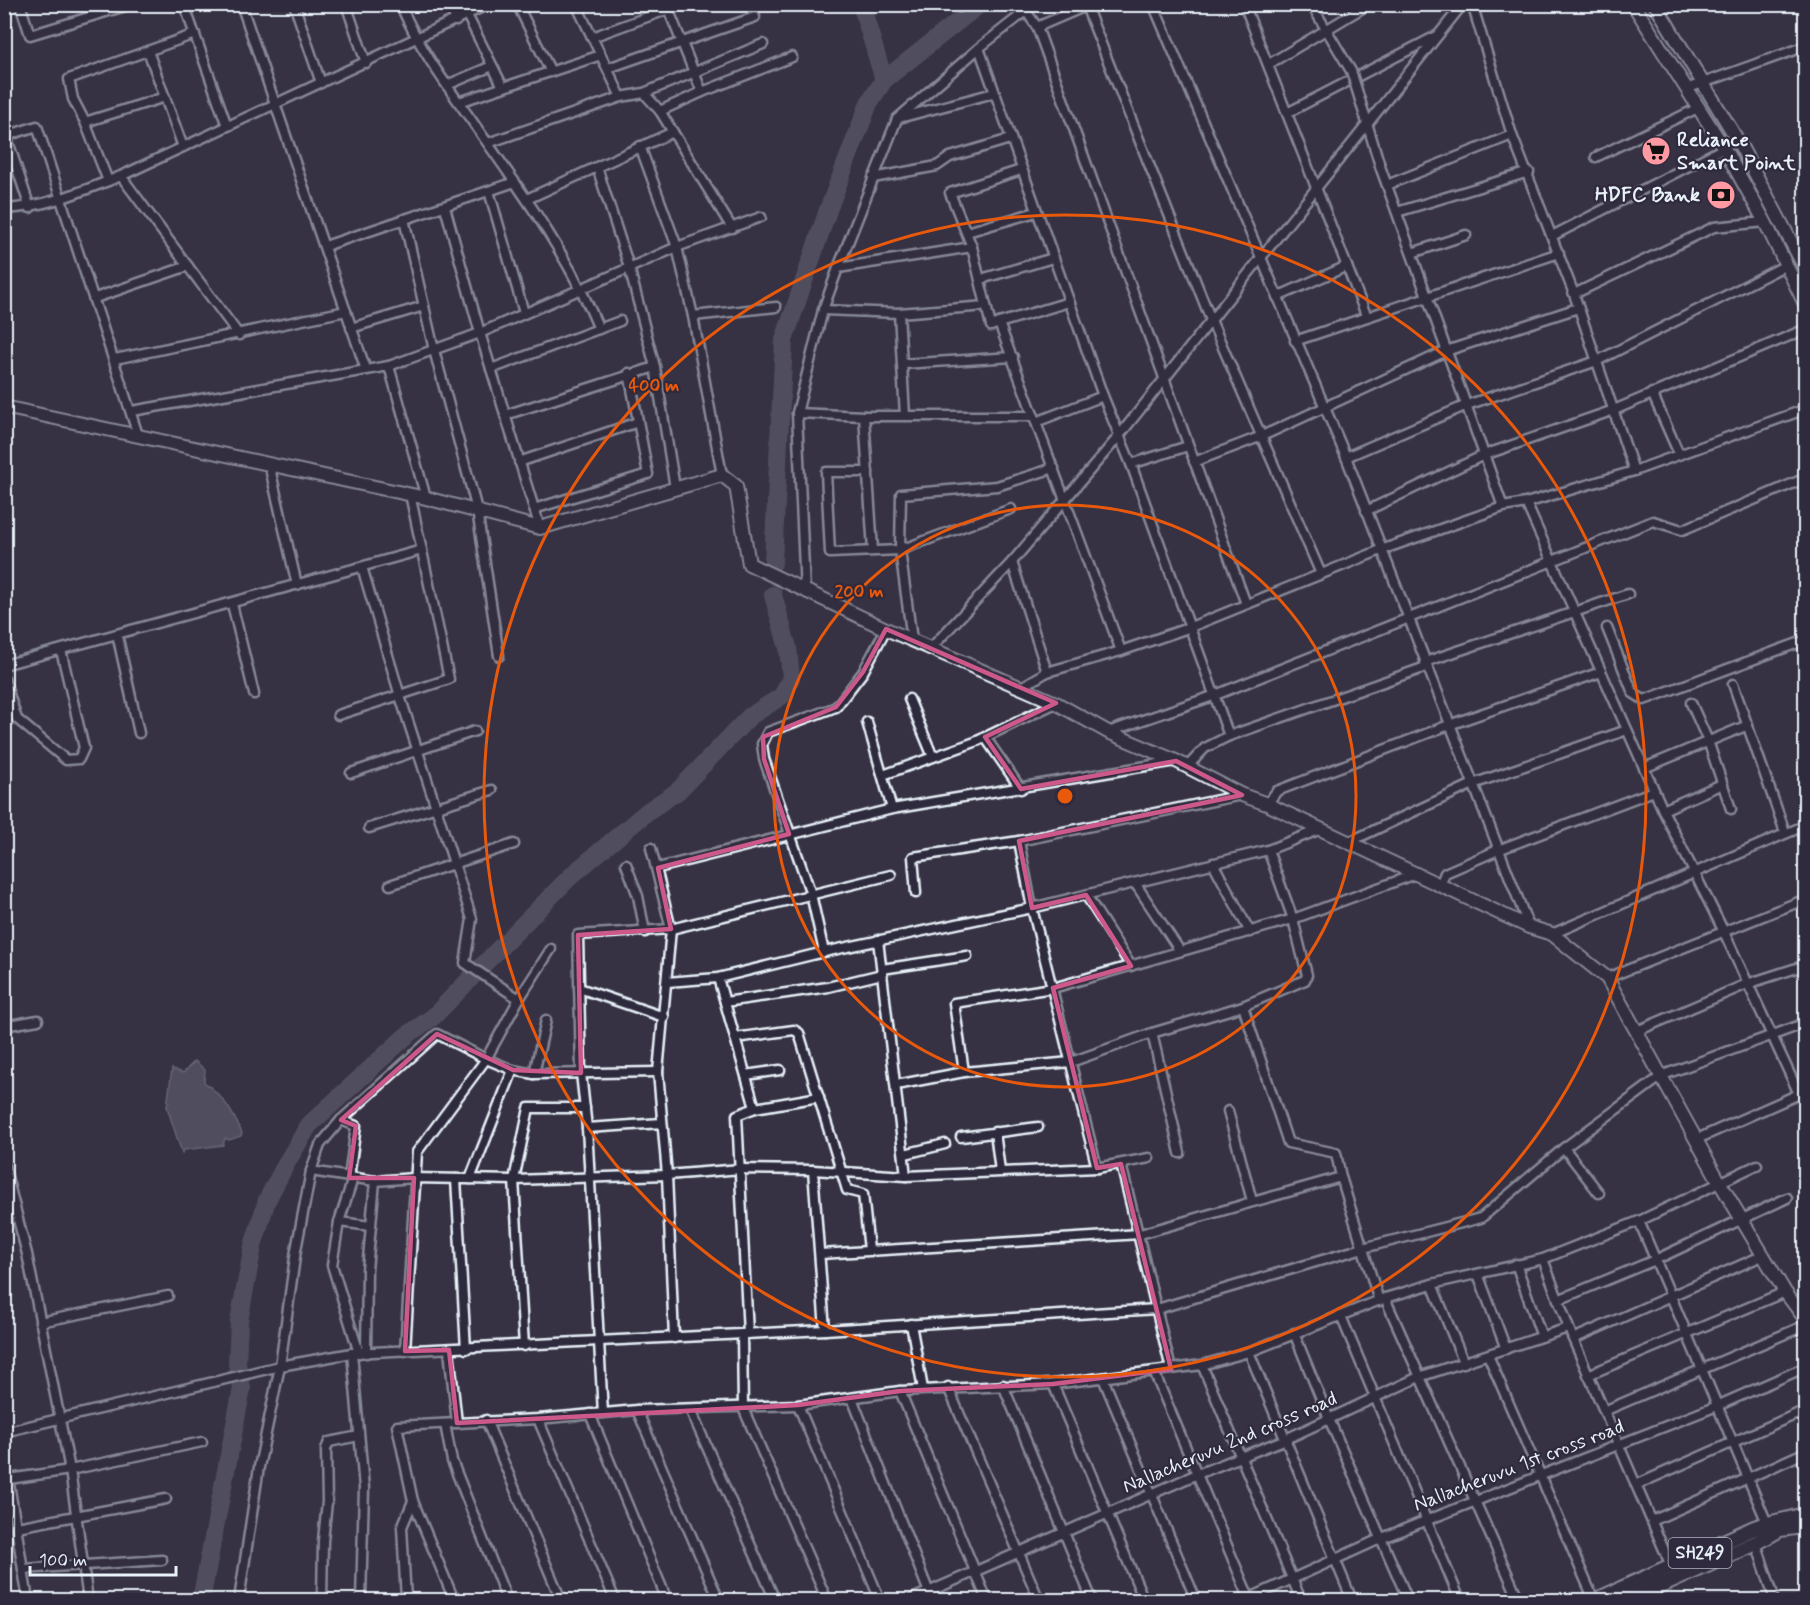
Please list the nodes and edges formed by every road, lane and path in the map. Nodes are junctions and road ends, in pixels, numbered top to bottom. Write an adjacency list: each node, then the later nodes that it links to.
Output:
1 (20, 4): 21 (street)
2 (132, 4): 21 (street)
3 (184, 4): 28 (street)
4 (241, 4): 56 (street)
5 (294, 4): 46 (street)
6 (346, 4): 39 (street)
7 (400, 4): 31 (street)
8 (450, 4): 25 (street)
9 (489, 4): 23 (street)
10 (517, 4): 44 (street)
11 (683, 4): 22 (street)
12 (1153, 4): 102 (street)
13 (1244, 4): 40 (street)
14 (1311, 4): 27 (street)
15 (1369, 4): 27 (street)
16 (1463, 4): 29 (street)
17 (1472, 4): 66 (street)
18 (1632, 4): 49 (main road)
19 (1655, 4): 45 (main road)
20 (578, 5): 30 (street)
21 (114, 7)
22 (667, 7): 30 (street); 32 (street)
23 (467, 15): 25 (street); 41 (street)
24 (755, 16): 32 (street)
25 (456, 21): 31 (street)
26 (1037, 27): 35 (street); 128 (street); 148 (street)
27 (1328, 30): 40 (street); 63 (street, bridge)
28 (195, 34): 36 (street); 62 (street)
29 (1439, 34): 59 (street); 63 (street)
30 (592, 38): 37 (street)
31 (415, 41): 39 (street); 47 (street)
32 (681, 42): 42 (street); 43 (street)
33 (764, 44): 43 (street)
34 (1806, 46): 45 (street)
35 (979, 48): 52 (street); 60 (street)
36 (148, 51): 53 (street); 61 (street)
37 (601, 55): 42 (street); 44 (street)
38 (792, 57): 50 (street)
39 (366, 63): 46 (street)
40 (1269, 64): 59 (street)
41 (492, 66): 47 (street); 48 (street)
42 (608, 68): 54 (street)
43 (694, 71): 50 (street); 51 (street)
44 (551, 72): 48 (street)
45 (1703, 82): 49 (street); 109 (main road)
46 (321, 83): 56 (street)
47 (447, 85): 55 (street)
48 (503, 87): 55 (street)
49 (1686, 89): 57 (main road)
50 (702, 92): 58 (street)
51 (644, 93): 54 (street); 58 (street)
52 (994, 93): 60 (street); 67 (street)
53 (165, 98): 61 (street); 70 (street)
54 (621, 98): 68 (street)
55 (459, 102): 68 (street)
56 (275, 104): 62 (street); 97 (street)
57 (1698, 108): 71 (main road); 72 (street)
58 (660, 111): 64 (street)
59 (1287, 113): 81 (street)
60 (897, 119): 77 (street)
61 (85, 122): 78 (street)
62 (227, 126): 70 (street)
63 (1367, 126): 80 (street); 81 (street)
64 (672, 132): 69 (street); 93 (street)
65 (5, 134): 83 (street); 86 (street)
66 (1512, 135): 75 (street); 80 (street)
67 (1010, 139): 74 (street); 77 (street)
68 (488, 143): 79 (street)
69 (640, 146): 73 (street); 98 (street)
70 (183, 147): 76 (street)
71 (1724, 148): 92 (main road); 96 (street)
72 (1596, 156)
73 (597, 167): 84 (street); 107 (street)
74 (1021, 170): 88 (street); 94 (street)
75 (1529, 172): 89 (street); 96 (street)
76 (121, 176): 78 (street); 105 (street)
77 (873, 178): 108 (street)
78 (108, 181): 83 (street)
79 (515, 182): 82 (street); 84 (street)
80 (1387, 185): 89 (street)
81 (1316, 188): 102 (street); 106 (street)
82 (489, 192): 85 (street); 124 (street)
83 (62, 199): 86 (street); 115 (street)
84 (527, 199): 111 (street)
85 (445, 207): 91 (street); 134 (street)
86 (30, 208): 87 (street)
87 (4, 209)
88 (1036, 212): 94 (street); 103 (street)
89 (1397, 212): 100 (street)
90 (761, 217): 93 (street)
91 (404, 219): 97 (street); 117 (street)
92 (1765, 222): 104 (main road); 112 (street)
93 (732, 228): 98 (street)
94 (967, 232): 99 (street)
95 (1466, 235): 100 (street)
96 (1552, 236): 101 (street)
97 (325, 246): 123 (street)
98 (677, 247): 107 (street); 127 (street)
99 (972, 247): 108 (street); 110 (street)
100 (1412, 253): 114 (street)
101 (1559, 253): 112 (street); 114 (street)
102 (1260, 256): 113 (street); 128 (street)
103 (1053, 258): 110 (street); 116 (street)
104 (1786, 265): 119 (main road); 141 (street)
105 (188, 266): 115 (street); 135 (street)
106 (1347, 266): 113 (street); 126 (street)
107 (629, 267): 111 (street); 144 (street)
108 (838, 268): 122 (street)
109 (1806, 270)
110 (981, 279): 118 (street)
111 (582, 287): 124 (street); 132 (street)
112 (1574, 294): 121 (street)
113 (1277, 297): 136 (street)
114 (1427, 297): 126 (street); 138 (street)
115 (95, 298): 140 (street)
116 (1069, 302): 130 (street); 150 (street)
117 (424, 306): 131 (street); 137 (street)
118 (986, 306): 125 (street); 130 (street)
119 (1806, 306)
120 (776, 307): 127 (street)
121 (1578, 308): 138 (street); 141 (street)
122 (823, 310): 125 (street); 157 (street)
123 (346, 311): 131 (street); 135 (street)
124 (524, 313): 134 (street)
125 (899, 313): 142 (street)
126 (1366, 315): 136 (street)
127 (693, 316): 177 (street)
128 (1211, 320): 148 (street); 165 (street)
129 (620, 321): 132 (street)
130 (999, 323): 139 (street)
131 (351, 328): 146 (street)
132 (599, 329): 145 (street)
133 (1806, 329): 149 (street)
134 (480, 333): 137 (street); 145 (street)
135 (239, 335): 140 (street)
136 (1295, 341): 153 (street)
137 (434, 350): 143 (street); 189 (street)
138 (1446, 351): 151 (street); 153 (street)
139 (1013, 357): 142 (street); 161 (street)
140 (115, 359): 156 (street)
141 (1597, 361): 151 (street); 155 (street)
142 (902, 364): 160 (street)
143 (389, 366): 146 (street); 183 (street)
144 (655, 367): 147 (street); 181 (street)
145 (491, 369): 158 (street)
146 (366, 370): 156 (street)
147 (629, 373): 158 (street); 162 (street)
148 (1164, 382): 164 (street); 166 (street)
149 (1652, 393): 155 (street); 167 (street)
150 (1103, 396): 161 (street); 164 (street)
151 (1467, 405): 168 (street); 169 (street)
152 (4, 407): 163 (main road)
153 (1324, 408): 165 (street); 169 (street)
154 (1806, 409): 167 (street)
155 (1614, 410): 168 (street); 175 (street)
156 (132, 411): 163 (street)
157 (797, 413): 159 (street); 201 (street)
158 (505, 415): 170 (street)
159 (864, 416): 160 (street); 176 (street)
160 (905, 416): 161 (street)
161 (1035, 419): 174 (street)
162 (638, 422): 170 (street); 187 (street)
163 (138, 435): 172 (main road)
164 (1119, 436): 173 (street); 184 (street)
165 (1262, 436): 171 (street); 199 (street)
166 (1188, 446): 171 (street); 173 (street)
167 (1679, 454): 175 (street)
168 (1484, 455): 186 (street); 190 (street)
169 (1346, 457): 190 (street)
170 (519, 462): 187 (street)
171 (1194, 462): 204 (street)
172 (269, 464): 182 (main road); 200 (street)
173 (1131, 464): 207 (street)
174 (1054, 468): 184 (street); 194 (street)
175 (1635, 471): 185 (street)
176 (868, 472): 193 (street); 193 (street)
177 (722, 475): 181 (main road); 201 (main road)
178 (1806, 478): 179 (street)
179 (1795, 484): 180 (street); 196 (street)
180 (1806, 484)
181 (675, 488): 191 (main road)
182 (410, 494): 183 (main road); 192 (street)
183 (426, 498): 189 (main road)
184 (1066, 498): 197 (street); 215 (street)
185 (1526, 503): 186 (street); 196 (street)
186 (1503, 507): 195 (street)
187 (534, 509): 191 (street)
188 (1011, 509): 194 (street)
189 (477, 510): 191 (main road); 216 (street)
190 (1366, 511): 195 (street)
191 (540, 528)
192 (422, 550): 198 (street); 225 (street)
193 (873, 550): 194 (street)
194 (900, 550): 211 (street)
195 (1381, 550): 199 (street); 206 (street)
196 (1551, 560): 205 (street); 206 (street)
197 (1012, 562): 213 (street); 219 (street)
198 (362, 567): 200 (street); 225 (street)
199 (1321, 574): 204 (street)
200 (297, 585): 203 (street)
201 (805, 591): 209 (main road)
202 (1628, 594): 205 (street)
203 (232, 604): 210 (street); 224 (street)
204 (1246, 604): 207 (street)
205 (1575, 613): 217 (street); 220 (street)
206 (1407, 616): 217 (street); 226 (street)
207 (1188, 628): 215 (street); 226 (street)
208 (1607, 628): 212 (street)
209 (886, 629): 211 (main road); 262 (street)
210 (117, 634): 214 (street); 237 (street)
211 (912, 640): 213 (main road)
212 (1806, 640)
213 (931, 648): 223 (main road)
214 (61, 650): 218 (street); 221 (street)
215 (1121, 651): 219 (street)
216 (499, 656)
217 (1426, 664): 232 (street); 238 (street)
218 (4, 665)
219 (1047, 672): 223 (street)
220 (1601, 672): 232 (street); 234 (street)
221 (4, 679)
222 (1733, 684): 233 (street)
223 (1020, 688): 228 (main road)
224 (254, 694)
225 (400, 696): 230 (street); 241 (street)
226 (1213, 696): 236 (street); 238 (street)
227 (909, 699): 242 (street)
228 (1056, 703): 236 (main road); 239 (street)
229 (1691, 703): 240 (street)
230 (338, 716)
231 (867, 722): 246 (street)
232 (1449, 725): 247 (street); 253 (street)
233 (1748, 726): 240 (street); 261 (street)
234 (1627, 730): 244 (street); 247 (street)
235 (475, 731): 241 (street)
236 (1108, 732): 243 (main road)
237 (139, 734)
238 (1229, 736): 243 (street)
239 (985, 737): 242 (street); 249 (street)
240 (1708, 741): 244 (street); 248 (street)
241 (418, 751): 245 (street); 254 (street)
242 (933, 757): 246 (street)
243 (1182, 764): 249 (street); 252 (main road)
244 (1644, 768): 251 (street)
245 (351, 773)
246 (884, 775): 255 (street)
247 (1473, 784): 264 (street); 268 (street)
248 (1722, 784): 256 (street); 257 (street)
249 (1021, 789): 255 (street)
250 (492, 790): 254 (street)
251 (1654, 791): 257 (street); 268 (street)
252 (1242, 795): 253 (main road); 263 (street)
253 (1267, 804): 260 (main road)
254 (437, 808): 259 (street); 269 (street)
255 (892, 809): 262 (street)
256 (1731, 809)
257 (1663, 810): 273 (street)
258 (1806, 825): 261 (street)
259 (369, 828)
260 (1321, 829): 264 (main road); 267 (street)
261 (1785, 832): 273 (street)
262 (789, 834): 272 (street); 280 (street)
263 (1019, 841): 279 (street); 283 (street)
264 (1349, 842): 274 (main road)
265 (514, 844): 269 (street)
266 (651, 848): 272 (street)
267 (1268, 850): 270 (street); 284 (street)
268 (1498, 850): 278 (street); 285 (street)
269 (454, 863): 277 (street); 305 (street)
270 (1213, 863): 276 (street); 288 (street)
271 (626, 864): 287 (street)
272 (658, 868): 286 (street)
273 (1694, 872): 289 (street); 290 (street)
274 (1416, 874): 278 (main road); 284 (street)
275 (891, 875): 280 (street)
276 (1135, 883): 281 (street); 293 (street)
277 (390, 885)
278 (1440, 885): 285 (main road)
279 (916, 893)
280 (811, 894): 286 (street); 294 (street)
281 (1086, 895): 283 (street); 297 (street)
282 (1806, 899): 289 (street)
283 (1032, 908): 291 (street); 304 (street)
284 (1293, 919): 288 (street); 307 (street)
285 (1528, 927): 290 (main road)
286 (671, 929): 287 (street); 301 (street)
287 (645, 932): 303 (street)
288 (1250, 932): 293 (street)
289 (1724, 932): 300 (street); 302 (street)
290 (1552, 934): 300 (main road)
291 (878, 940): 294 (street); 298 (street)
292 (551, 949): 305 (street)
293 (1180, 951): 297 (street)
294 (824, 952): 299 (street)
295 (967, 956): 298 (street)
296 (1806, 965): 302 (street)
297 (1131, 966): 304 (street)
298 (882, 972): 306 (street); 327 (street)
299 (718, 978): 301 (street); 306 (street)
300 (1607, 978): 313 (main road)
301 (667, 982): 308 (street)
302 (1747, 984): 313 (street); 315 (street)
303 (579, 988): 308 (street); 321 (street)
304 (1053, 988): 318 (street); 323 (street)
305 (519, 999): 317 (street)
306 (725, 1002): 316 (street)
307 (1243, 1006): 314 (street); 357 (street)
308 (664, 1017): 322 (street)
309 (39, 1020): 312 (street)
310 (546, 1020): 324 (street)
311 (1806, 1023): 315 (street)
312 (4, 1026)
313 (1637, 1031): 326 (main road)
314 (1152, 1033): 318 (street); 343 (street)
315 (1771, 1036): 326 (street); 328 (street)
316 (735, 1038): 325 (street); 329 (street)
317 (486, 1059): 319 (street); 334 (street); 359 (street)
318 (1071, 1062): 323 (street); 349 (street)
319 (513, 1070): 324 (street); 362 (street)
320 (780, 1070): 325 (street)
321 (581, 1072): 322 (street); 324 (street); 330 (street)
322 (658, 1072): 335 (street)
323 (964, 1072): 327 (street)
324 (534, 1074)
325 (746, 1075): 331 (street)
326 (1663, 1075): 340 (main road); 342 (street)
327 (896, 1085): 344 (street)
328 (1802, 1093): 332 (street); 340 (street)
329 (819, 1097): 331 (street); 354 (street)
330 (585, 1108): 337 (street); 363 (street)
331 (755, 1108): 350 (street)
332 (1806, 1109)
333 (1228, 1111): 368 (street)
334 (341, 1120): 352 (street); 358 (street)
335 (662, 1123): 337 (street); 355 (street)
336 (1038, 1127): 338 (street)
337 (587, 1128): 360 (street)
338 (995, 1132): 339 (street); 353 (street)
339 (962, 1137)
340 (1697, 1139): 365 (main road)
341 (945, 1144): 344 (street)
342 (1564, 1148): 366 (street); 374 (street)
343 (1180, 1153)
344 (905, 1154): 356 (street)
345 (1149, 1158): 346 (street)
346 (1121, 1164): 349 (street); 373 (street)
347 (1757, 1165): 365 (street)
348 (5, 1166): 391 (street)
349 (1098, 1168): 353 (street)
350 (741, 1169): 351 (street); 355 (street); 397 (street)
351 (813, 1170): 354 (street); 376 (street)
352 (311, 1171): 358 (street); 413 (street)
353 (1000, 1171): 356 (street)
354 (841, 1172): 356 (street); 375 (street)
355 (667, 1175): 360 (street); 400 (street)
356 (906, 1176)
357 (1341, 1177): 368 (street); 374 (street)
358 (351, 1178): 364 (street); 371 (street)
359 (414, 1178): 361 (street); 364 (street); 407 (street)
360 (590, 1178): 363 (street); 402 (street)
361 (456, 1179): 362 (street); 404 (street)
362 (470, 1179): 363 (street)
363 (514, 1180): 403 (street)
364 (375, 1181): 372 (street)
365 (1720, 1183): 369 (main road); 370 (street)
366 (1599, 1193)
367 (1787, 1198): 369 (street)
368 (1252, 1201): 373 (street)
369 (1743, 1220): 377 (main road); 379 (street)
370 (1639, 1221): 378 (street); 379 (street)
371 (339, 1222): 372 (street); 408 (street)
372 (371, 1226): 408 (street)
373 (1140, 1234): 375 (street); 388 (street)
374 (1363, 1248): 386 (street); 388 (street)
375 (869, 1250): 376 (street)
376 (820, 1254): 395 (street)
377 (1764, 1255): 383 (main road); 384 (street)
378 (1543, 1259): 380 (street); 387 (street)
379 (1655, 1260): 384 (street); 387 (street)
380 (1516, 1264): 381 (street); 399 (street)
381 (1478, 1274): 382 (street); 405 (street)
382 (1432, 1284): 386 (street); 411 (street)
383 (1785, 1292): 390 (main road); 398 (street)
384 (1670, 1295): 398 (street); 401 (street)
385 (168, 1296): 391 (street)
386 (1382, 1299): 389 (street); 419 (street)
387 (1558, 1300): 394 (street)
388 (1157, 1309): 392 (street); 416 (street)
389 (1341, 1316): 396 (street); 427 (street)
390 (1806, 1320)
391 (40, 1322): 437 (street)
392 (911, 1324): 395 (street); 424 (street)
393 (1806, 1325): 415 (street)
394 (1568, 1328): 399 (street, Nallacheruvu 2nd cross road); 401 (street)
395 (825, 1330): 397 (street)
396 (1294, 1333): 409 (street); 439 (street)
397 (745, 1334): 400 (street); 430 (street)
398 (1687, 1335): 415 (street); 418 (street)
399 (1542, 1337): 405 (street, Nallacheruvu 2nd cross road)
400 (674, 1338): 402 (street)
401 (1573, 1339): 418 (street)
402 (600, 1342): 403 (street); 435 (street)
403 (524, 1346): 404 (street)
404 (466, 1349): 406 (street)
405 (1506, 1349): 410 (street, Nallacheruvu 2nd cross road)
406 (449, 1350): 407 (street); 441 (street)
407 (405, 1351): 408 (street)
408 (359, 1353): 413 (street); 444 (street)
409 (1249, 1353): 412 (street); 445 (street)
410 (1488, 1355): 411 (street, Nallacheruvu 2nd cross road); 454 (street)
411 (1464, 1363): 419 (street, Nallacheruvu 2nd cross road)
412 (1202, 1365): 416 (street); 451 (street)
413 (280, 1366): 437 (street); 486 (street)
414 (1806, 1367): 429 (street, Nallacheruvu 1st cross road)
415 (1701, 1368): 429 (street); 434 (street)
416 (1171, 1369): 417 (street)
417 (1154, 1372): 420 (street); 453 (street)
418 (1588, 1375): 434 (street)
419 (1419, 1377): 427 (street, Nallacheruvu 2nd cross road); 460 (street)
420 (1103, 1378): 421 (street); 458 (street)
421 (1053, 1384): 422 (street); 462 (street)
422 (1003, 1385): 423 (street); 470 (street)
423 (948, 1387): 424 (street); 473 (street)
424 (923, 1389): 425 (street)
425 (900, 1391): 426 (street); 479 (street)
426 (852, 1398): 428 (street); 482 (street)
427 (1374, 1399): 439 (street, Nallacheruvu 2nd cross road); 465 (street)
428 (798, 1406): 430 (street); 498 (street)
429 (1717, 1406): 447 (street); 448 (street, Nallacheruvu 1st cross road)
430 (743, 1408): 431 (street); 497 (street)
431 (690, 1409): 432 (street); 496 (street)
432 (637, 1410): 435 (street); 495 (street)
433 (1806, 1410): 447 (street)
434 (1604, 1411): 448 (street)
435 (603, 1413): 436 (street)
436 (590, 1414): 438 (street); 494 (street)
437 (58, 1419): 443 (street); 452 (street)
438 (538, 1419): 440 (street); 493 (street)
439 (1329, 1419): 445 (street, Nallacheruvu 2nd cross road); 471 (street)
440 (486, 1420): 441 (street); 492 (street)
441 (457, 1423): 442 (street)
442 (445, 1424): 461 (street); 491 (street)
443 (4, 1432)
444 (359, 1436): 487 (street); 488 (street)
445 (1286, 1439): 451 (street, Nallacheruvu 2nd cross road); 474 (street)
446 (202, 1442): 452 (street)
447 (1732, 1442): 455 (street); 457 (street)
448 (1618, 1445): 454 (street, Nallacheruvu 1st cross road); 457 (street)
449 (1806, 1452): 455 (street)
450 (4, 1453): 456 (street)
451 (1241, 1457): 453 (street, Nallacheruvu 2nd cross road); 480 (street)
452 (69, 1470): 456 (street); 464 (street)
453 (1195, 1475): 458 (street, Nallacheruvu 2nd cross road); 505 (street)
454 (1539, 1475): 460 (street, Nallacheruvu 1st cross road); 511 (street)
455 (1748, 1477): 466 (street); 467 (street)
456 (9, 1479): 469 (street)
457 (1636, 1485): 466 (street)
458 (1150, 1494): 462 (street, Nallacheruvu 2nd cross road); 504 (street)
459 (166, 1499): 464 (street)
460 (1475, 1500): 465 (street, Nallacheruvu 1st cross road); 510 (street)
461 (413, 1501): 489 (street); 490 (street)
462 (1106, 1514): 470 (street, Nallacheruvu 2nd cross road); 503 (street)
463 (1806, 1514): 467 (main road, SH249)
464 (77, 1516): 469 (street); 476 (street)
465 (1426, 1520): 471 (street, Nallacheruvu 1st cross road); 509 (street)
466 (1652, 1521): 477 (street)
467 (1767, 1523): 477 (main road, SH249)
468 (1806, 1523): 472 (main road, SH249)
469 (17, 1527): 478 (street)
470 (1062, 1533): 473 (street, Nallacheruvu 2nd cross road); 502 (street)
471 (1382, 1538): 474 (street, Nallacheruvu 1st cross road); 508 (street)
472 (1756, 1543): 481 (street); 483 (main road, SH249)
473 (1019, 1553): 479 (street, Nallacheruvu 2nd cross road); 501 (street)
474 (1335, 1559): 480 (street, Nallacheruvu 1st cross road); 507 (street)
475 (162, 1560): 476 (street)
476 (83, 1565): 478 (street); 485 (street)
477 (1671, 1566): 511 (main road, SH249)
478 (23, 1569): 484 (street)
479 (975, 1573): 482 (street, Nallacheruvu 2nd cross road); 500 (street)
480 (1292, 1579): 505 (street, Nallacheruvu 1st cross road); 506 (street)
481 (1773, 1594)
482 (931, 1596): 499 (street, Nallacheruvu 2nd cross road)
483 (1635, 1599)
484 (28, 1600)
485 (88, 1600)
486 (239, 1600)
487 (322, 1600)
488 (361, 1600)
489 (406, 1600)
490 (454, 1600)
491 (507, 1600)
492 (561, 1600)
493 (615, 1600)
494 (667, 1600)
495 (719, 1600)
496 (775, 1600)
497 (827, 1600)
498 (880, 1600)
499 (910, 1600)
500 (987, 1600)
501 (1039, 1600)
502 (1092, 1600)
503 (1144, 1600)
504 (1196, 1600)
505 (1248, 1600)
506 (1301, 1600)
507 (1352, 1600)
508 (1408, 1600)
509 (1460, 1600)
510 (1519, 1600)
511 (1596, 1600)

